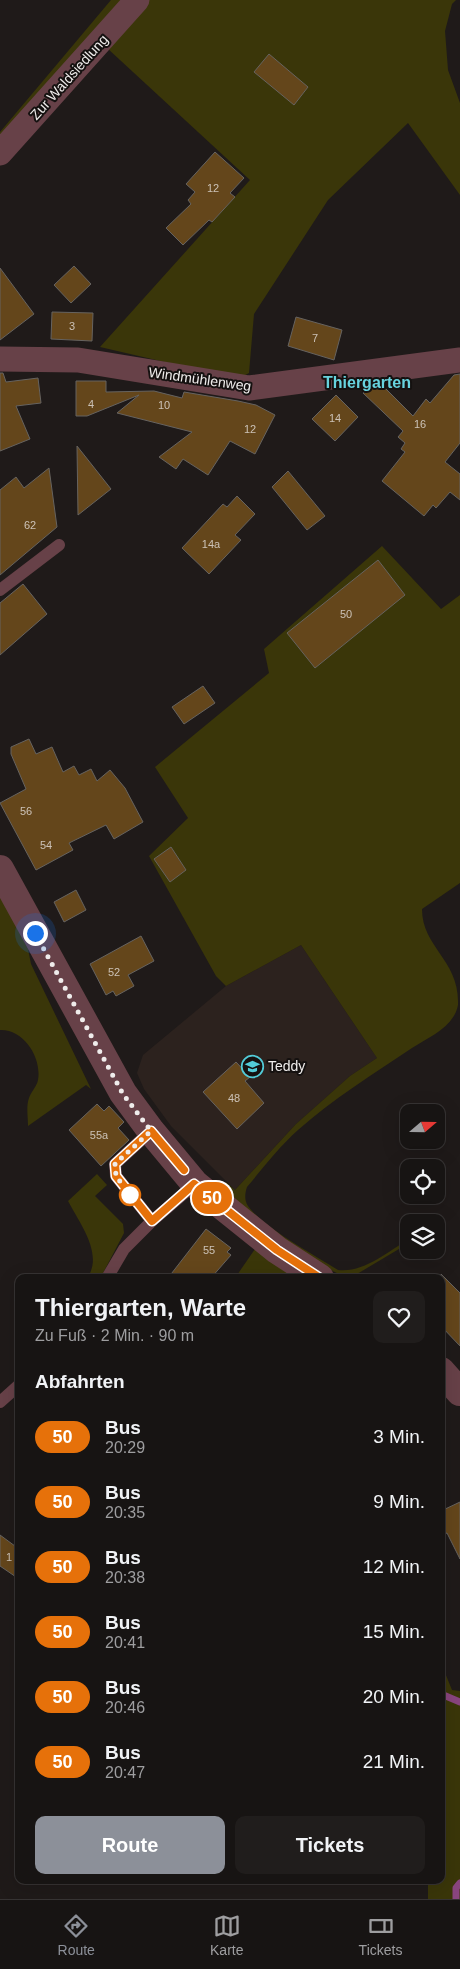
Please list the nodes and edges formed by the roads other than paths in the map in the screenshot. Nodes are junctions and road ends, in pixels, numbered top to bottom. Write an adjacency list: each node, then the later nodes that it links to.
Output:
1 (137, 0): 2 (street, Zur Waldsiedlung)
2 (0, 153)
3 (0, 359): 4 (street, Windmühlenweg)
4 (460, 360)
5 (59, 545): 6 (lane)
6 (0, 590)
7 (0, 869): 8 (street)
8 (151, 1131): 9 (street); 10 (lane)
9 (194, 1184): 10 (lane); 12 (street)
10 (152, 1221): 11 (lane)
11 (110, 1274)
12 (314, 1274)
13 (445, 1375): 15 (street)
14 (15, 1389): 16 (lane)
15 (460, 1392)
16 (0, 1402)

